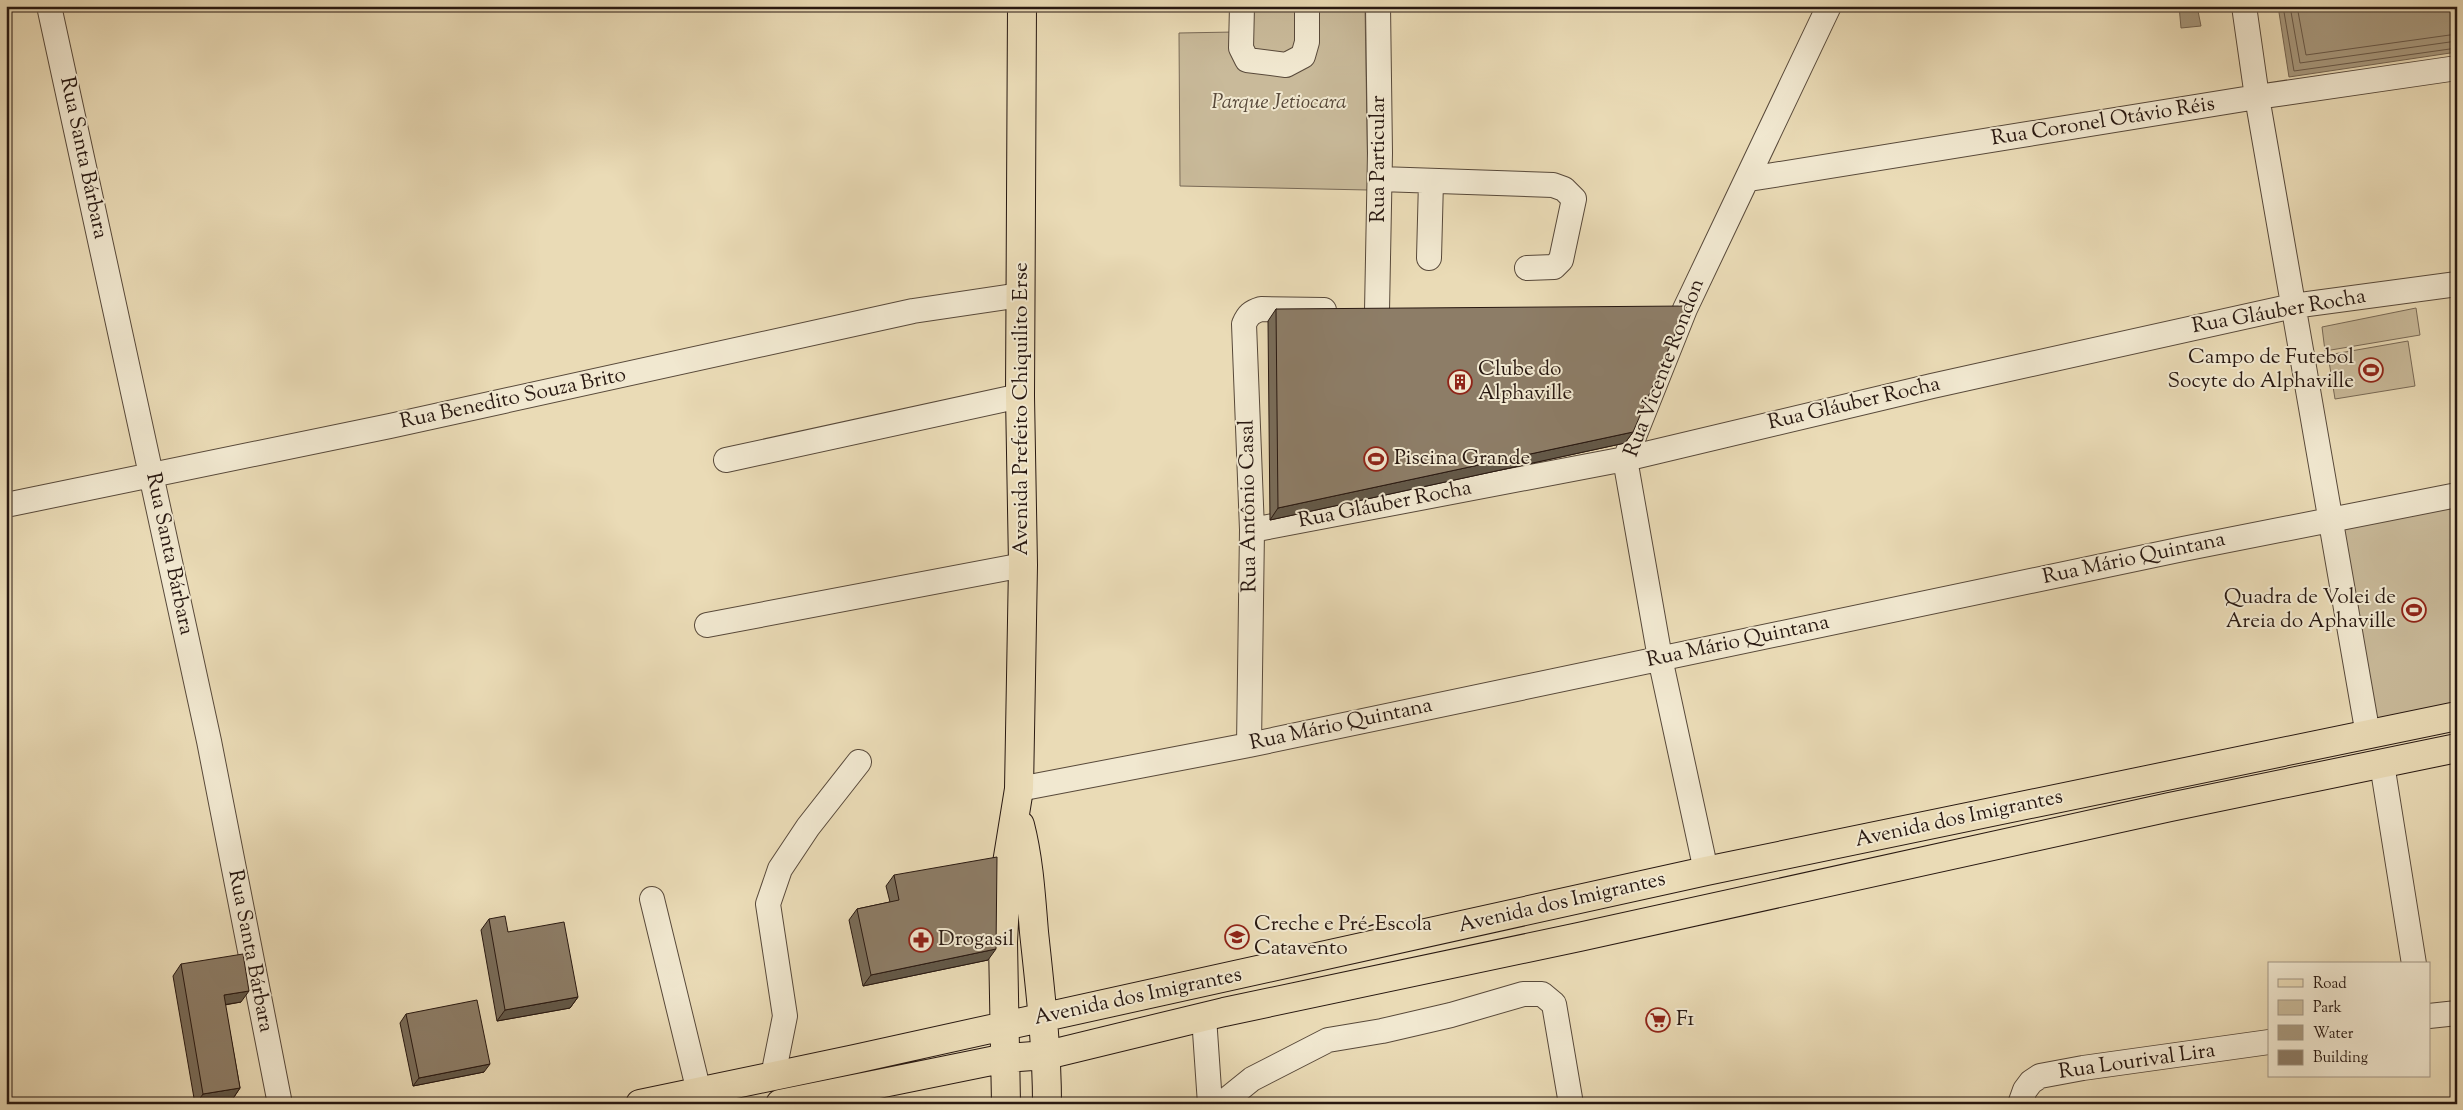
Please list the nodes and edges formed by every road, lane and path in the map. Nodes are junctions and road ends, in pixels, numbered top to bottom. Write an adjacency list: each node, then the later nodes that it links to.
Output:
1 (49, 6): 24 (street, Rua Santa Bárbara)
2 (1022, 6): 16 (main road, Avenida Prefeito Chiquilito Erse)
3 (1242, 6): 4 (street)
4 (1307, 6)
5 (1378, 6): 11 (street, Rua Particular)
6 (1829, 6): 10 (street, Rua Vicente Rondon)
7 (2244, 6): 9 (street)
8 (2457, 68): 9 (street, Rua Coronel Otávio Réis)
9 (2257, 97): 10 (street, Rua Coronel Otávio Réis); 17 (street)
10 (1749, 178): 20 (street, Rua Vicente Rondon)
11 (1380, 179): 12 (street); 18 (street, Rua Particular)
12 (1431, 181): 13 (street); 14 (street)
13 (1429, 258)
14 (1527, 268)
15 (2457, 284): 17 (street, Rua Gláuber Rocha)
16 (1020, 295): 21 (main road, Avenida Prefeito Chiquilito Erse); 24 (street, Rua Benedito Souza Brito)
17 (2294, 306): 22 (street, Rua Gláuber Rocha); 27 (street)
18 (1293, 309): 28 (street, Rua Antônio Casal)
19 (1657, 309): 20 (street)
20 (1685, 309): 22 (street, Rua Vicente Rondon)
21 (1020, 396): 23 (street); 29 (main road, Avenida Prefeito Chiquilito Erse)
22 (1625, 459): 28 (street, Rua Gláuber Rocha); 31 (street, Rua Vicente Rondon)
23 (726, 460)
24 (152, 474): 26 (street, Rua Benedito Souza Brito); 54 (street, Rua Santa Bárbara)
25 (2457, 495): 27 (street, Rua Mário Quintana)
26 (6, 505)
27 (2329, 519): 31 (street, Rua Mário Quintana); 33 (street)
28 (1252, 530): 34 (street, Rua Antônio Casal)
29 (1022, 565): 30 (street); 38 (main road, Avenida Prefeito Chiquilito Erse)
30 (707, 625)
31 (1660, 658): 34 (street, Rua Mário Quintana); 39 (street, Rua Vicente Rondon)
32 (2457, 716): 33 (main road, Avenida dos Imigrantes)
33 (2368, 735): 39 (main road, Avenida dos Imigrantes)
34 (1249, 745): 38 (street, Rua Mário Quintana)
35 (2457, 748): 37 (main road, Avenida dos Imigrantes)
36 (859, 762): 52 (street)
37 (2382, 764): 42 (main road, Avenida dos Imigrantes); 43 (street)
38 (1017, 800): 46 (main road, Avenida Prefeito Chiquilito Erse); 48 (main road, Avenida Prefeito Chiquilito Erse)
39 (1706, 872): 41 (main road, Avenida dos Imigrantes)
40 (652, 899): 53 (street)
41 (1571, 901): 42 (main road); 46 (main road, Avenida dos Imigrantes)
42 (1579, 937): 47 (main road, Avenida dos Imigrantes)
43 (2414, 962)
44 (2457, 1013): 45 (street)
45 (2430, 1016)
46 (1044, 1017): 48 (main road, Avenida dos Imigrantes); 50 (main road, Avenida Prefeito Chiquilito Erse)
47 (1204, 1017): 50 (main road, Avenida dos Imigrantes); 59 (street)
48 (1002, 1026): 51 (main road, Avenida Prefeito Chiquilito Erse); 52 (main road, Avenida dos Imigrantes)
49 (2268, 1042): 62 (street, Rua Lourival Lira)
50 (1047, 1055): 51 (main road, Avenida dos Imigrantes); 58 (main road, Avenida Prefeito Chiquilito Erse)
51 (1006, 1058): 56 (main road, Avenida dos Imigrantes); 57 (main road)
52 (773, 1076): 53 (main road, Avenida dos Imigrantes)
53 (707, 1098): 55 (main road, Avenida dos Imigrantes)
54 (280, 1104)
55 (640, 1104)
56 (780, 1104)
57 (1006, 1104)
58 (1047, 1104)
59 (1210, 1104)
60 (1221, 1104): 61 (street)
61 (1571, 1104)
62 (2020, 1104)

